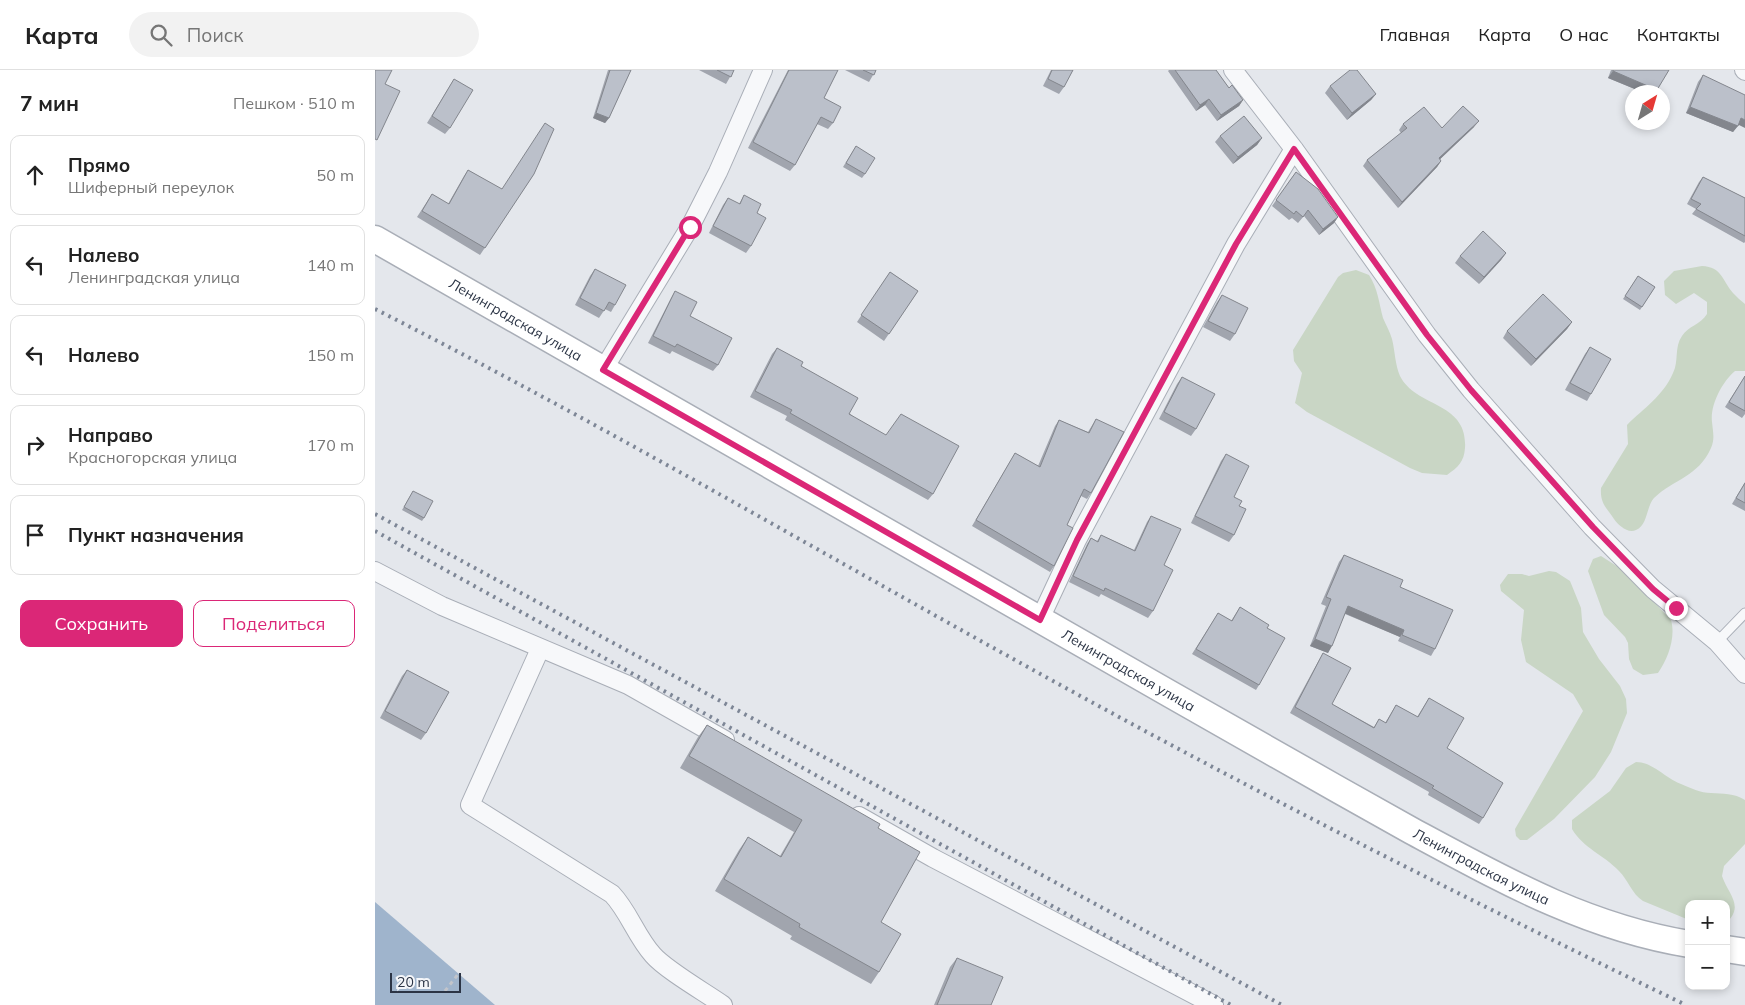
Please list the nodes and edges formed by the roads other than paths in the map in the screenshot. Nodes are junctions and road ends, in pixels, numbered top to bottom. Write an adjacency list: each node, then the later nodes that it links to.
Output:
1 (763, 70): 5 (street)
2 (1233, 70): 3 (street)
3 (1294, 149): 8 (street); 9 (street)
4 (375, 239): 5 (main road, Ленинградская улица)
5 (603, 370): 8 (main road, Ленинградская улица)
6 (375, 571): 10 (street)
7 (1745, 613): 9 (lane)
8 (1040, 620): 14 (main road, Ленинградская улица)
9 (1717, 642): 11 (street)
10 (540, 649): 12 (street); 15 (street)
11 (1745, 674)
12 (738, 747)
13 (848, 810): 16 (street)
14 (1685, 943)
15 (723, 1005)
16 (1214, 1005)

